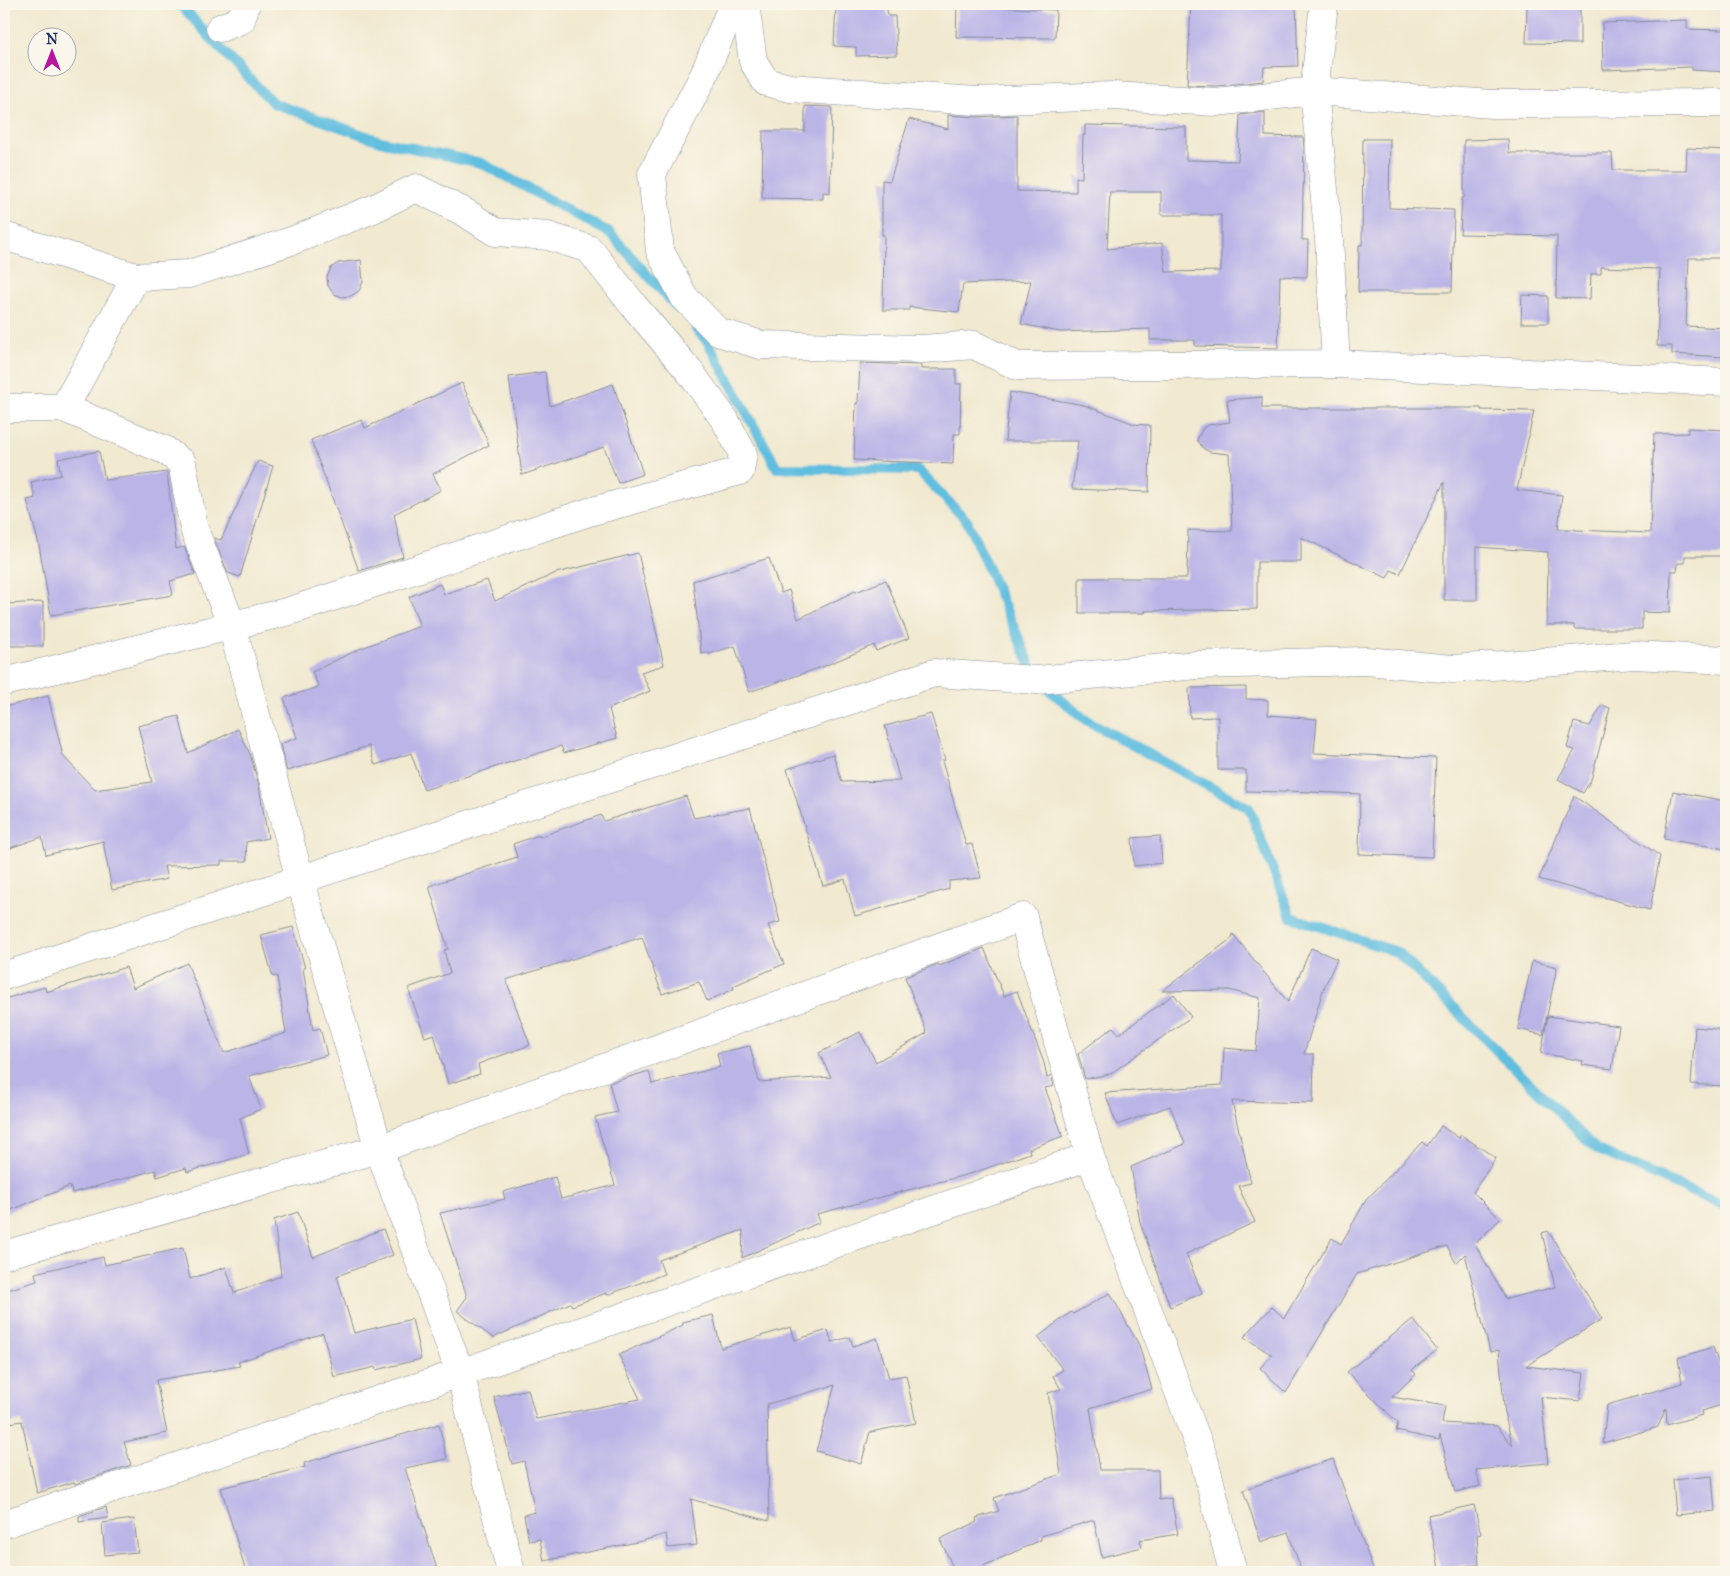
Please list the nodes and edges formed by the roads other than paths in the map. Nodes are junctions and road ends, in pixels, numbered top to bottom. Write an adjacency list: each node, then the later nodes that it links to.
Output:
1 (246, 4): 5 (street)
2 (732, 4): 10 (street)
3 (746, 4): 6 (street)
4 (1324, 4): 6 (street)
5 (220, 28)
6 (1314, 91): 7 (street); 10 (street)
7 (1726, 103)
8 (4, 236): 9 (street)
9 (136, 277): 13 (street); 14 (street)
10 (1336, 364): 11 (street)
11 (1726, 382)
12 (4, 408): 13 (street)
13 (64, 408): 14 (street)
14 (232, 626): 16 (street); 17 (street)
15 (1726, 660): 17 (street)
16 (4, 682)
17 (300, 879): 18 (street); 19 (street)
18 (4, 976)
19 (379, 1149): 20 (street); 21 (street); 22 (street)
20 (1090, 1156): 22 (street); 25 (street)
21 (4, 1255)
22 (460, 1374): 23 (street); 24 (street)
23 (4, 1524)
24 (511, 1572)
25 (1233, 1572)

